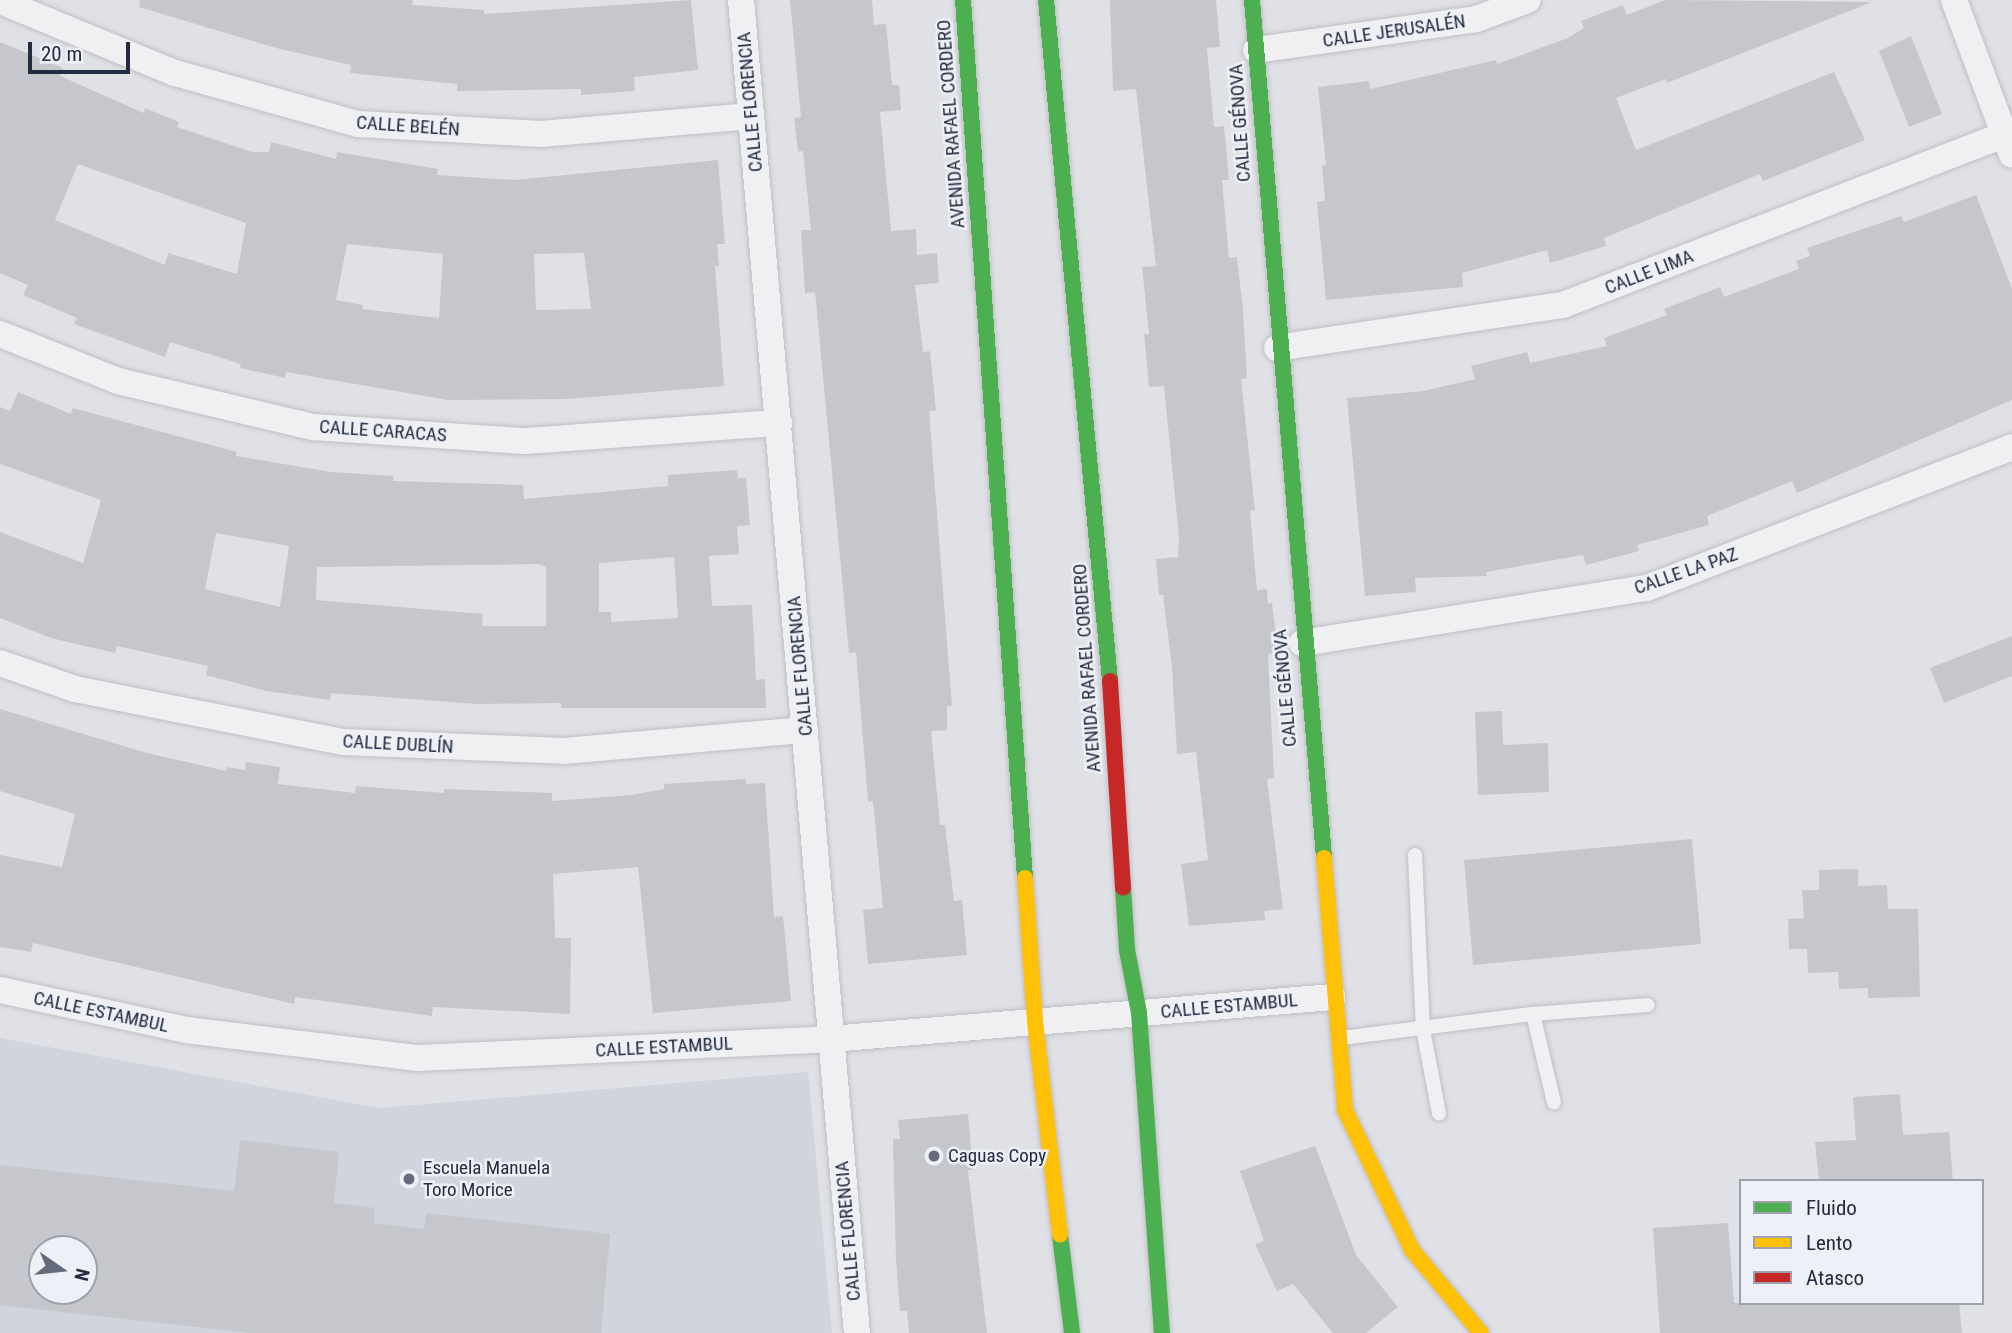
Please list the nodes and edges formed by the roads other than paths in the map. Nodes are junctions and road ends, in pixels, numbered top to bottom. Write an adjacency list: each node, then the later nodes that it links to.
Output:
1 (741, 0): 9 (street, CALLE FLORENCIA)
2 (964, 0): 24 (main road, AVENIDA RAFAEL CORDERO)
3 (1046, 0): 22 (main road, AVENIDA RAFAEL CORDERO)
4 (1251, 0): 8 (main road, CALLE GÉNOVA)
5 (1528, 0): 8 (street, CALLE JERUSALÉN)
6 (1954, 0): 10 (street)
7 (0, 1): 9 (street, CALLE BELÉN)
8 (1256, 50): 12 (main road, CALLE GÉNOVA)
9 (751, 116): 13 (street, CALLE FLORENCIA)
10 (2009, 140): 12 (street, CALLE LIMA)
11 (0, 334): 13 (street, CALLE CARACAS)
12 (1277, 348): 15 (main road, CALLE GÉNOVA)
13 (779, 423): 17 (street, CALLE FLORENCIA)
14 (2012, 447): 15 (street, CALLE LA PAZ)
15 (1302, 643): 20 (main road, CALLE GÉNOVA)
16 (0, 663): 17 (street, CALLE DUBLÍN)
17 (805, 730): 27 (street, CALLE FLORENCIA)
18 (1415, 855): 25 (lane)
19 (0, 990): 27 (street, CALLE ESTAMBUL)
20 (1332, 997): 22 (street, CALLE ESTAMBUL); 26 (main road, CALLE GÉNOVA)
21 (1647, 1005): 23 (lane)
22 (1139, 1013): 24 (street, CALLE ESTAMBUL); 32 (main road, AVENIDA RAFAEL CORDERO)
23 (1532, 1014): 25 (lane); 28 (lane)
24 (1035, 1022): 27 (street, CALLE ESTAMBUL); 31 (main road, AVENIDA RAFAEL CORDERO)
25 (1423, 1029): 26 (lane); 29 (lane)
26 (1337, 1038): 33 (main road, CALLE GÉNOVA)
27 (831, 1039): 30 (street, CALLE FLORENCIA)
28 (1554, 1103)
29 (1439, 1114)
30 (857, 1333)
31 (1072, 1333)
32 (1162, 1333)
33 (1481, 1333)

